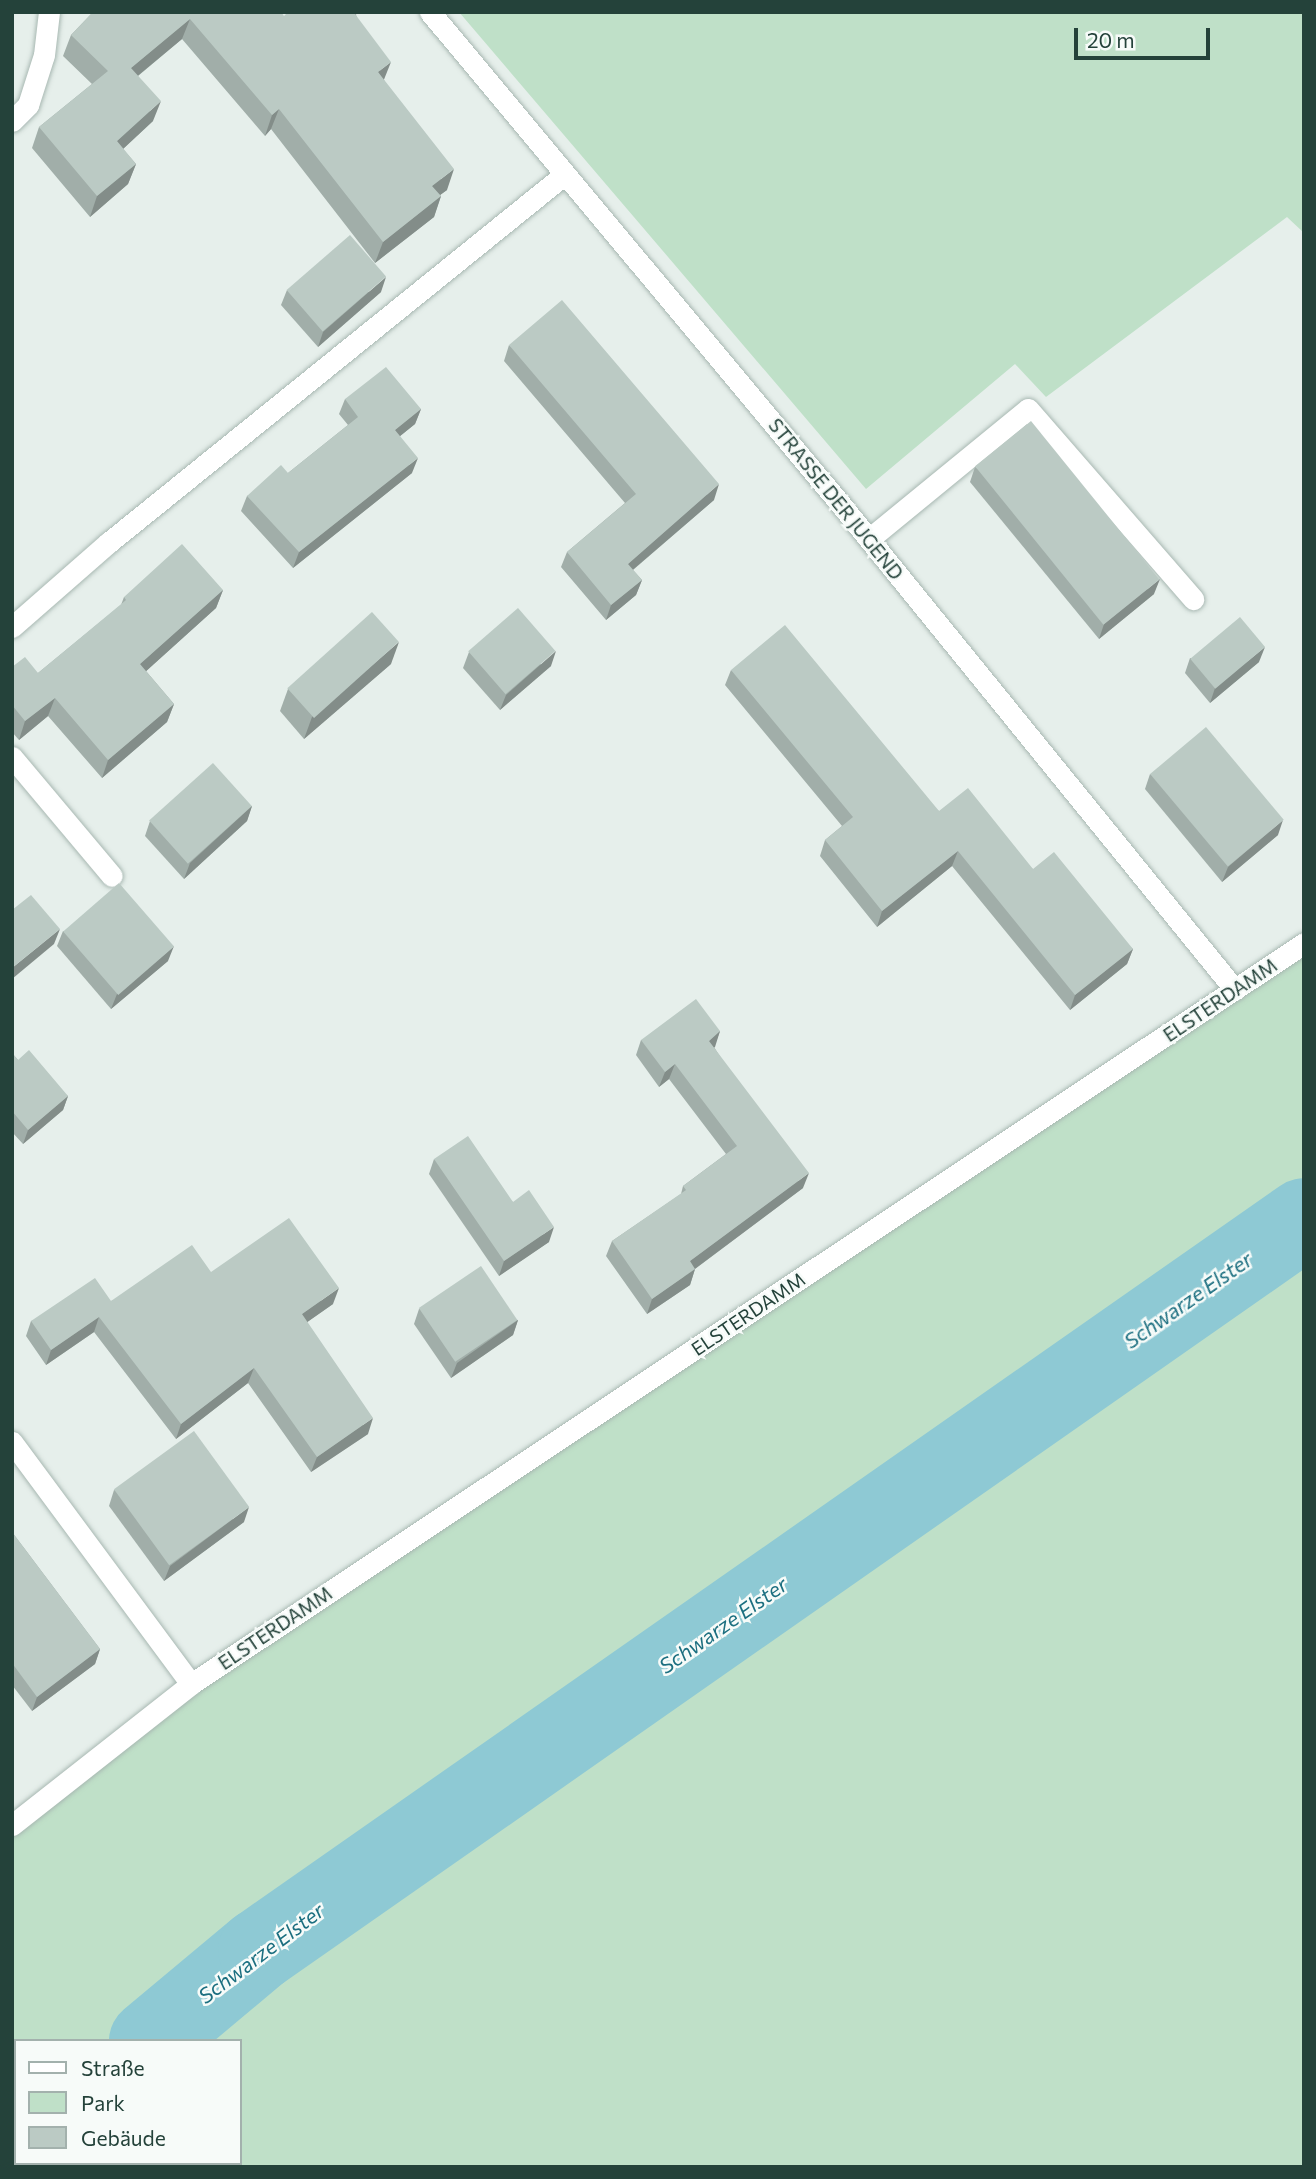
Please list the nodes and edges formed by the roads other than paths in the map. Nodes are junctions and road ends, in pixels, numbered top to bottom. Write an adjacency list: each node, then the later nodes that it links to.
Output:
1 (49, 12): 3 (street)
2 (430, 12): 4 (street, STRASSE DER JUGEND)
3 (12, 121)
4 (565, 174): 5 (street, STRASSE DER JUGEND); 7 (street)
5 (869, 539): 6 (street); 11 (street, STRASSE DER JUGEND)
6 (1193, 599)
7 (12, 627)
8 (12, 757): 9 (street)
9 (112, 876)
10 (1304, 943): 11 (street, ELSTERDAMM)
11 (1235, 990): 13 (street, ELSTERDAMM)
12 (12, 1442): 13 (street)
13 (191, 1684): 14 (street, ELSTERDAMM)
14 (12, 1825)

